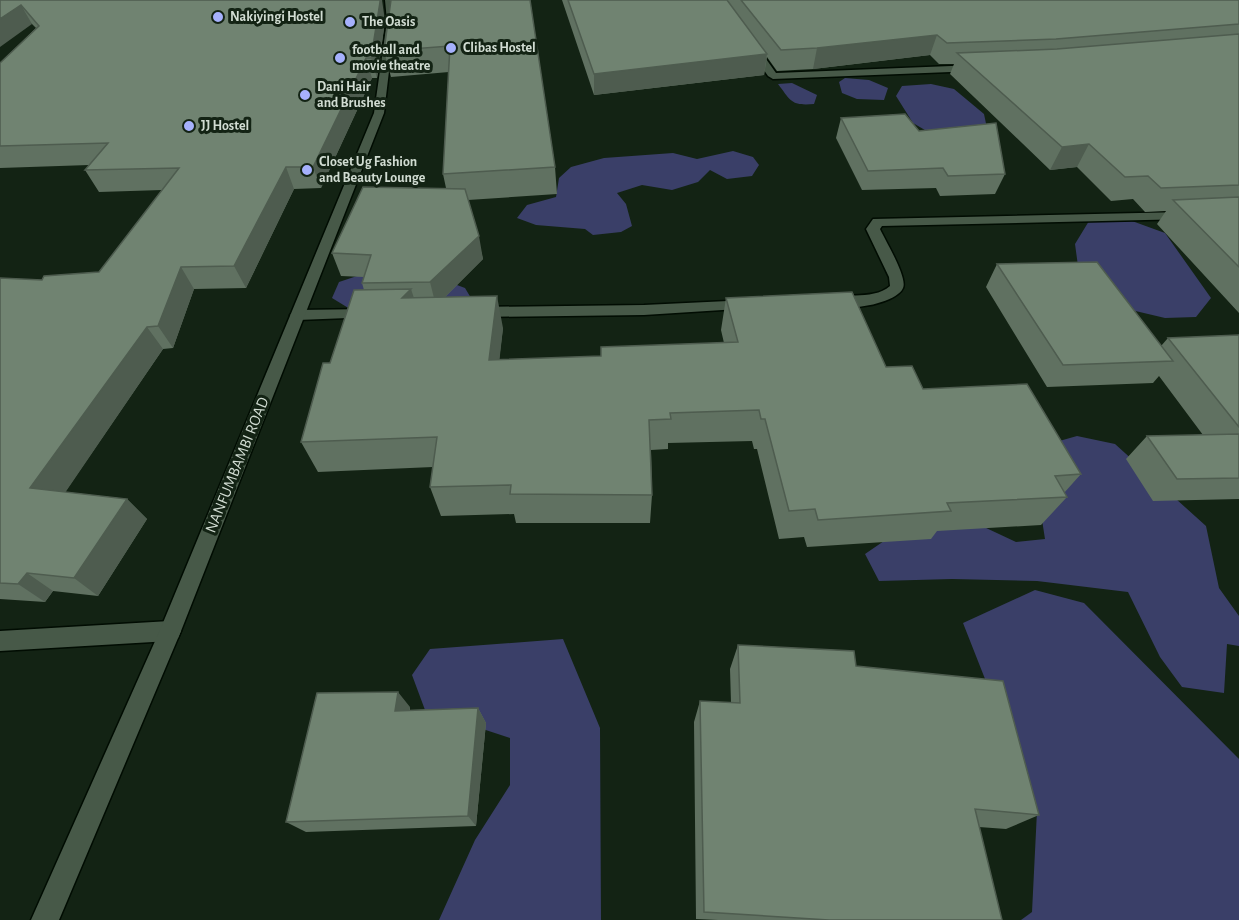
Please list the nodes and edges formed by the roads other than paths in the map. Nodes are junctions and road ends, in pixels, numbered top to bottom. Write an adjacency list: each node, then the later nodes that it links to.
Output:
1 (389, 0): 9 (street, NANFUMBAMBI ROAD)
2 (742, 33): 3 (street)
3 (992, 68)
4 (1203, 214): 5 (street)
5 (817, 302)
6 (759, 305): 7 (street)
7 (465, 313)
8 (382, 314): 9 (street)
9 (298, 315): 10 (street, NANFUMBAMBI ROAD)
10 (170, 631): 11 (street); 12 (street, NANFUMBAMBI ROAD)
11 (0, 641)
12 (45, 920)

